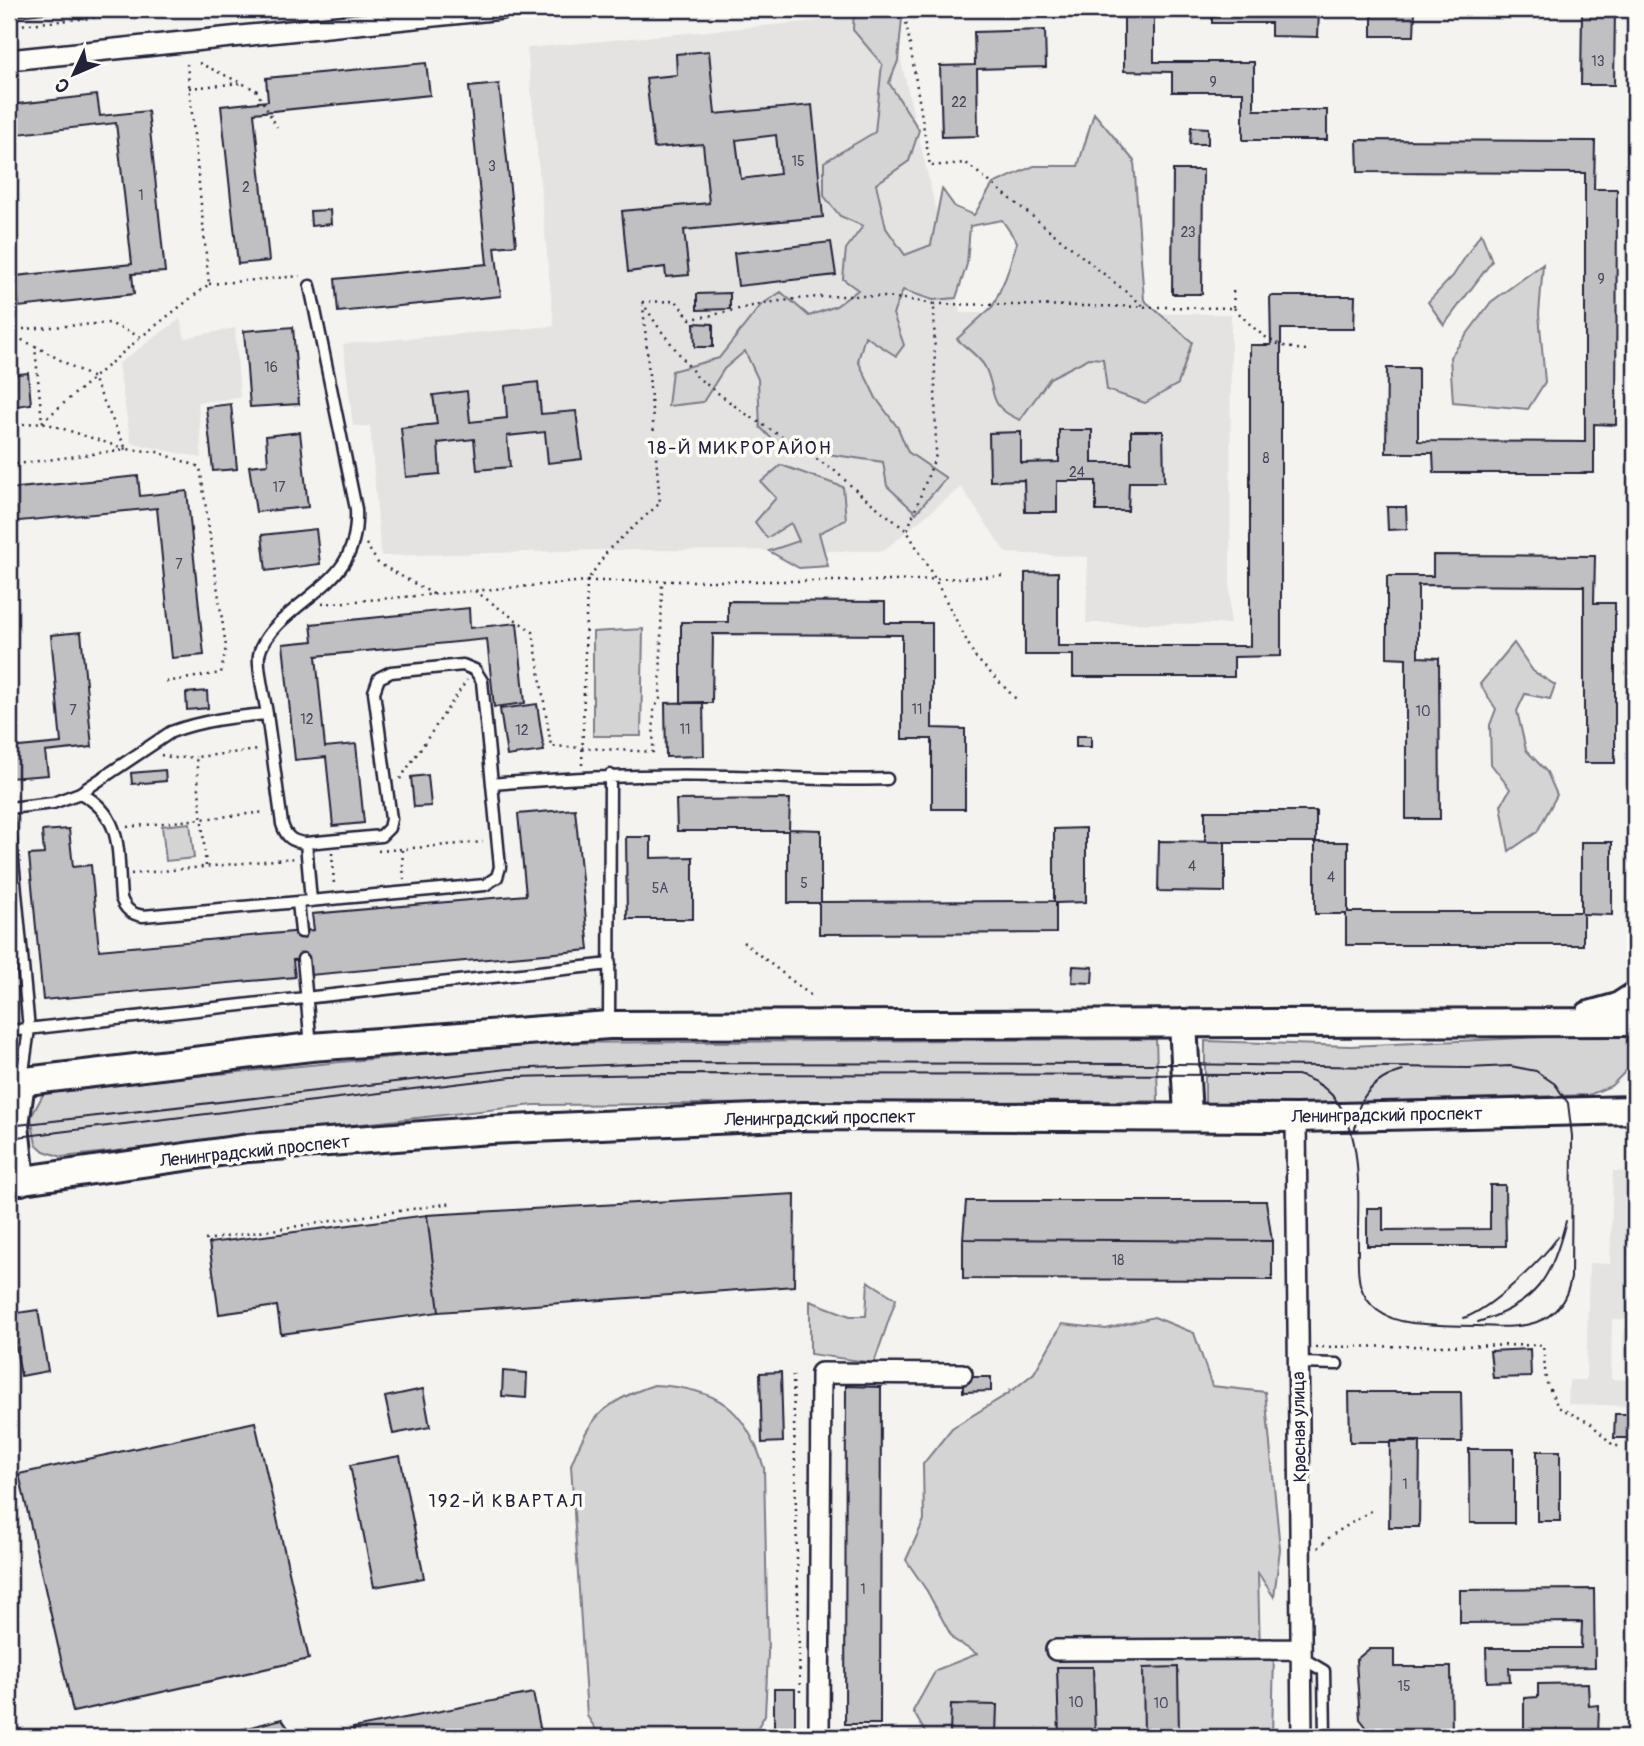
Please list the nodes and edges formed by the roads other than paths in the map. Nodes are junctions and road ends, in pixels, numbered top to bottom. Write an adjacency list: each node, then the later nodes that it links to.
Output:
1 (502, 9): 2 (street)
2 (9, 60)
3 (309, 280): 4 (lane)
4 (267, 714): 8 (lane); 11 (lane)
5 (610, 775): 6 (lane); 7 (lane); 16 (lane)
6 (887, 779)
7 (492, 784): 11 (lane); 12 (lane)
8 (80, 793): 9 (lane); 13 (lane)
9 (9, 808)
10 (9, 819): 23 (lane)
11 (306, 843): 12 (lane)
12 (312, 901): 13 (lane)
13 (298, 902): 14 (lane)
14 (301, 932)
15 (303, 959): 18 (lane)
16 (610, 964): 18 (lane); 22 (lane)
17 (1635, 996): 21 (main road)
18 (307, 997): 23 (lane); 25 (lane)
19 (1635, 1022): 21 (main road)
20 (1183, 1023): 21 (main road); 22 (main road); 28 (main road)
21 (1553, 1023)
22 (609, 1025): 25 (main road)
23 (29, 1029): 24 (lane); 26 (lane)
24 (9, 1031)
25 (312, 1047): 26 (main road)
26 (15, 1083): 30 (main road)
27 (1635, 1110): 29 (main road, Ленинградский проспект)
28 (1188, 1116): 29 (main road, Ленинградский проспект); 30 (main road, Ленинградский проспект)
29 (1296, 1118): 31 (street, Красная улица)
30 (15, 1181)
31 (1298, 1363): 32 (lane); 35 (street, Красная улица)
32 (1337, 1364)
33 (962, 1374): 36 (street)
34 (1056, 1650): 35 (street)
35 (1301, 1653): 37 (street, Красная улица); 38 (lane)
36 (819, 1737)
37 (1302, 1737)
38 (1325, 1737)

